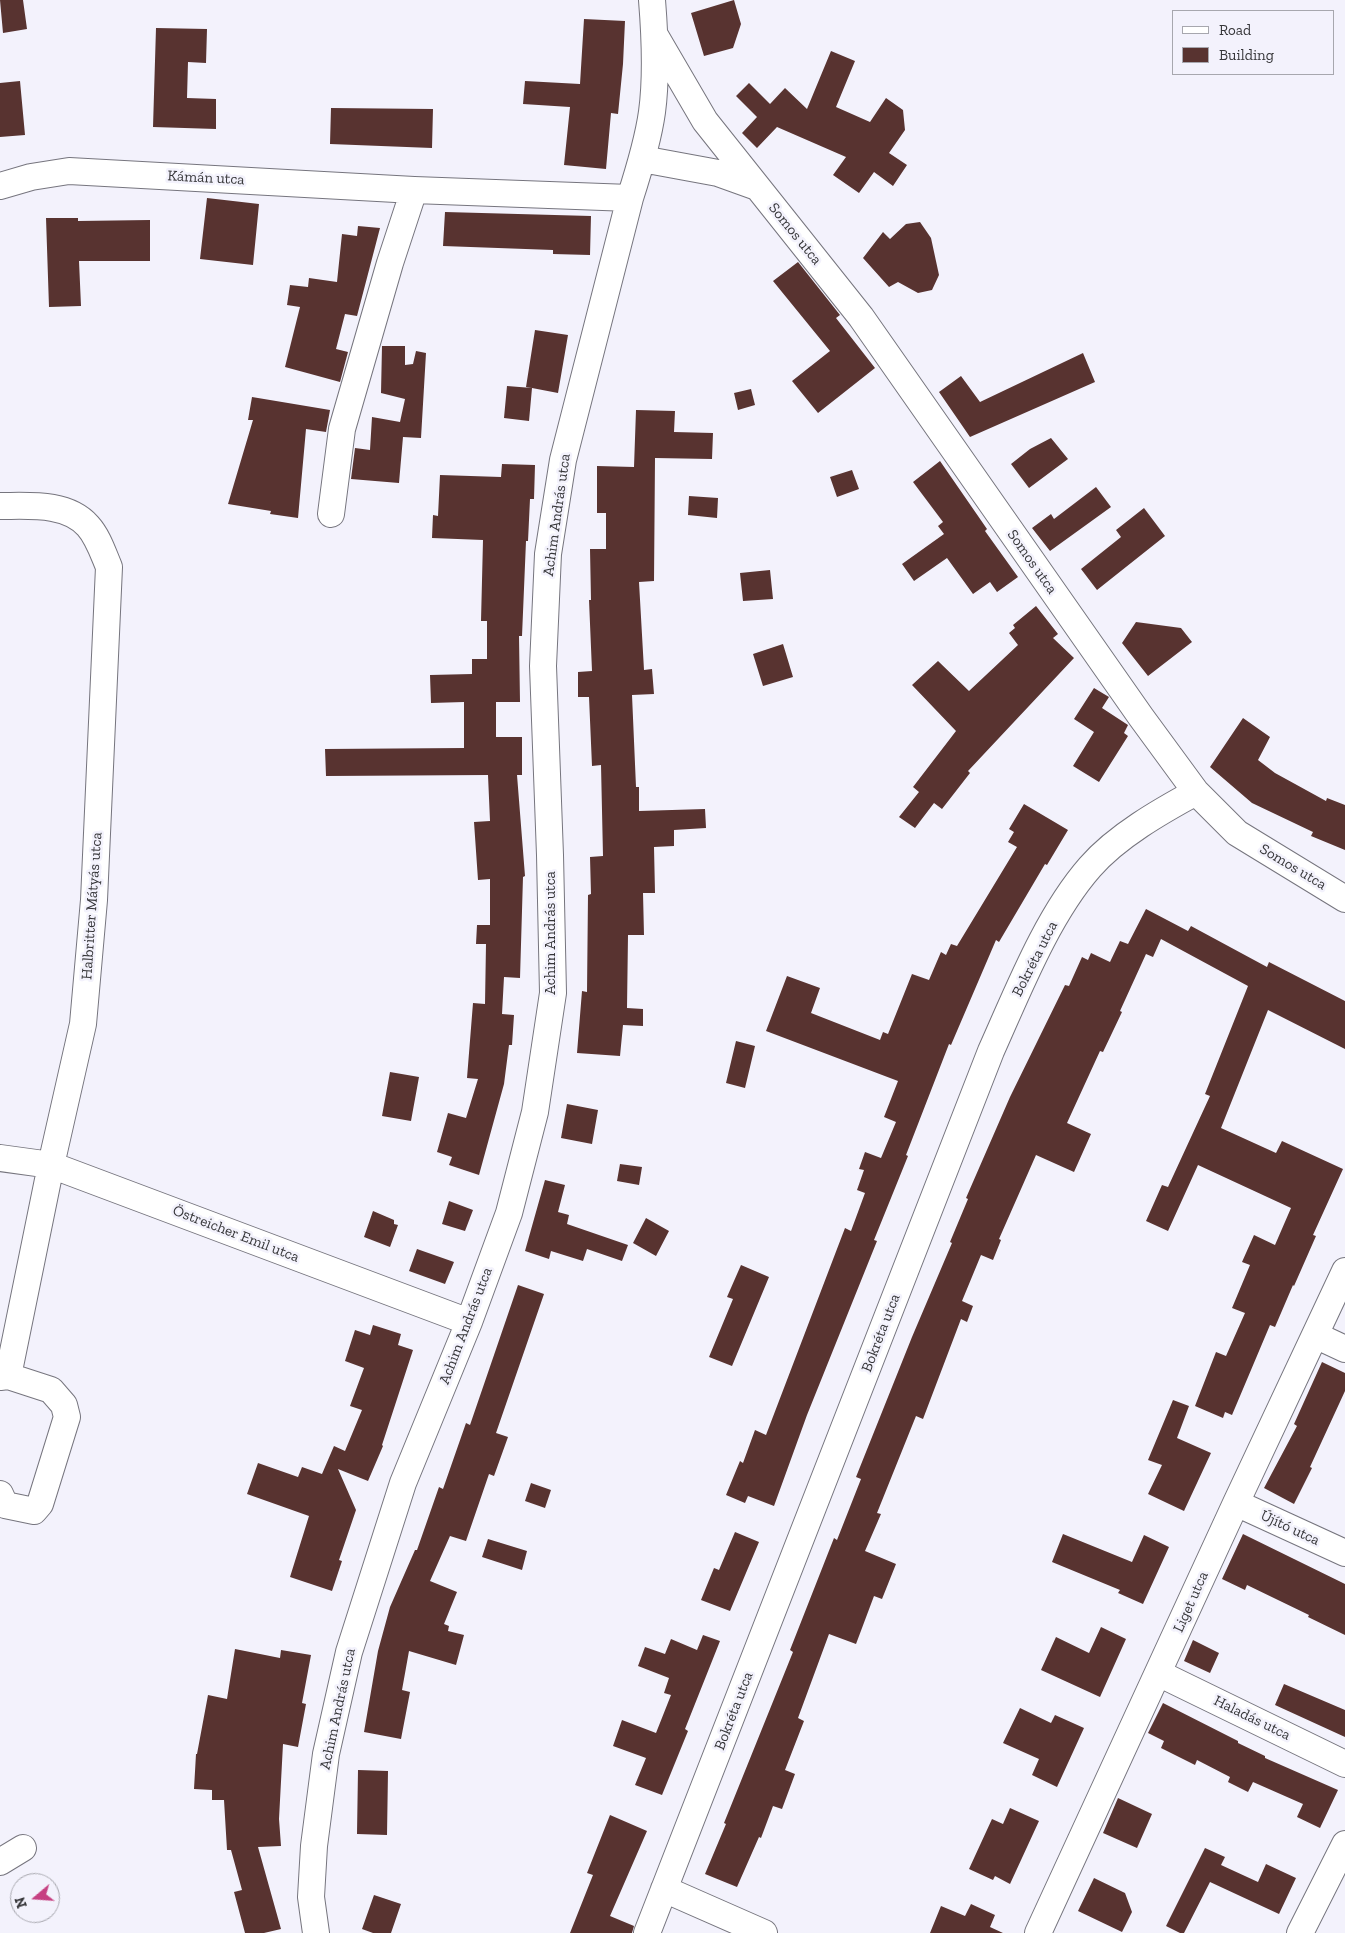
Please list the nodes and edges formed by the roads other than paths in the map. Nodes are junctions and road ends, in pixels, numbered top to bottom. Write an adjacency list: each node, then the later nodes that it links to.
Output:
1 (652, 0): 2 (street, Achim András utca)
2 (654, 34): 3 (street, Achim András utca); 5 (street, Somos utca)
3 (642, 159): 5 (street); 7 (street, Achim András utca)
4 (0, 186): 6 (street, Kámán utca)
5 (757, 187): 10 (street, Somos utca)
6 (414, 190): 7 (street, Kámán utca); 9 (street)
7 (630, 198): 15 (street, Achim András utca)
8 (0, 506): 13 (street, Halbritter Mátyás utca)
9 (331, 514)
10 (1196, 792): 11 (street, Somos utca); 27 (street, Bokréta utca)
11 (1345, 899)
12 (0, 1158): 13 (street, Östreicher Emil utca)
13 (51, 1165): 15 (street, Östreicher Emil utca); 18 (street, Halbritter Mátyás utca)
14 (1345, 1271): 16 (street, Liget utca)
15 (469, 1322): 28 (street, Achim András utca)
16 (1315, 1334): 17 (street); 20 (street, Liget utca)
17 (1345, 1348)
18 (4, 1377): 19 (street, Halbritter Mátyás utca)
19 (0, 1494)
20 (1236, 1503): 21 (street, Újító utca); 22 (street, Liget utca)
21 (1345, 1553)
22 (1158, 1673): 23 (street, Haladás utca); 31 (street, Liget utca)
23 (1345, 1764)
24 (1345, 1844): 32 (street)
25 (23, 1848): 26 (street)
26 (0, 1862)
27 (664, 1889): 29 (street, Bokréta utca); 30 (street)
28 (316, 1933)
29 (647, 1933)
30 (764, 1933)
31 (1038, 1933)
32 (1300, 1933)

